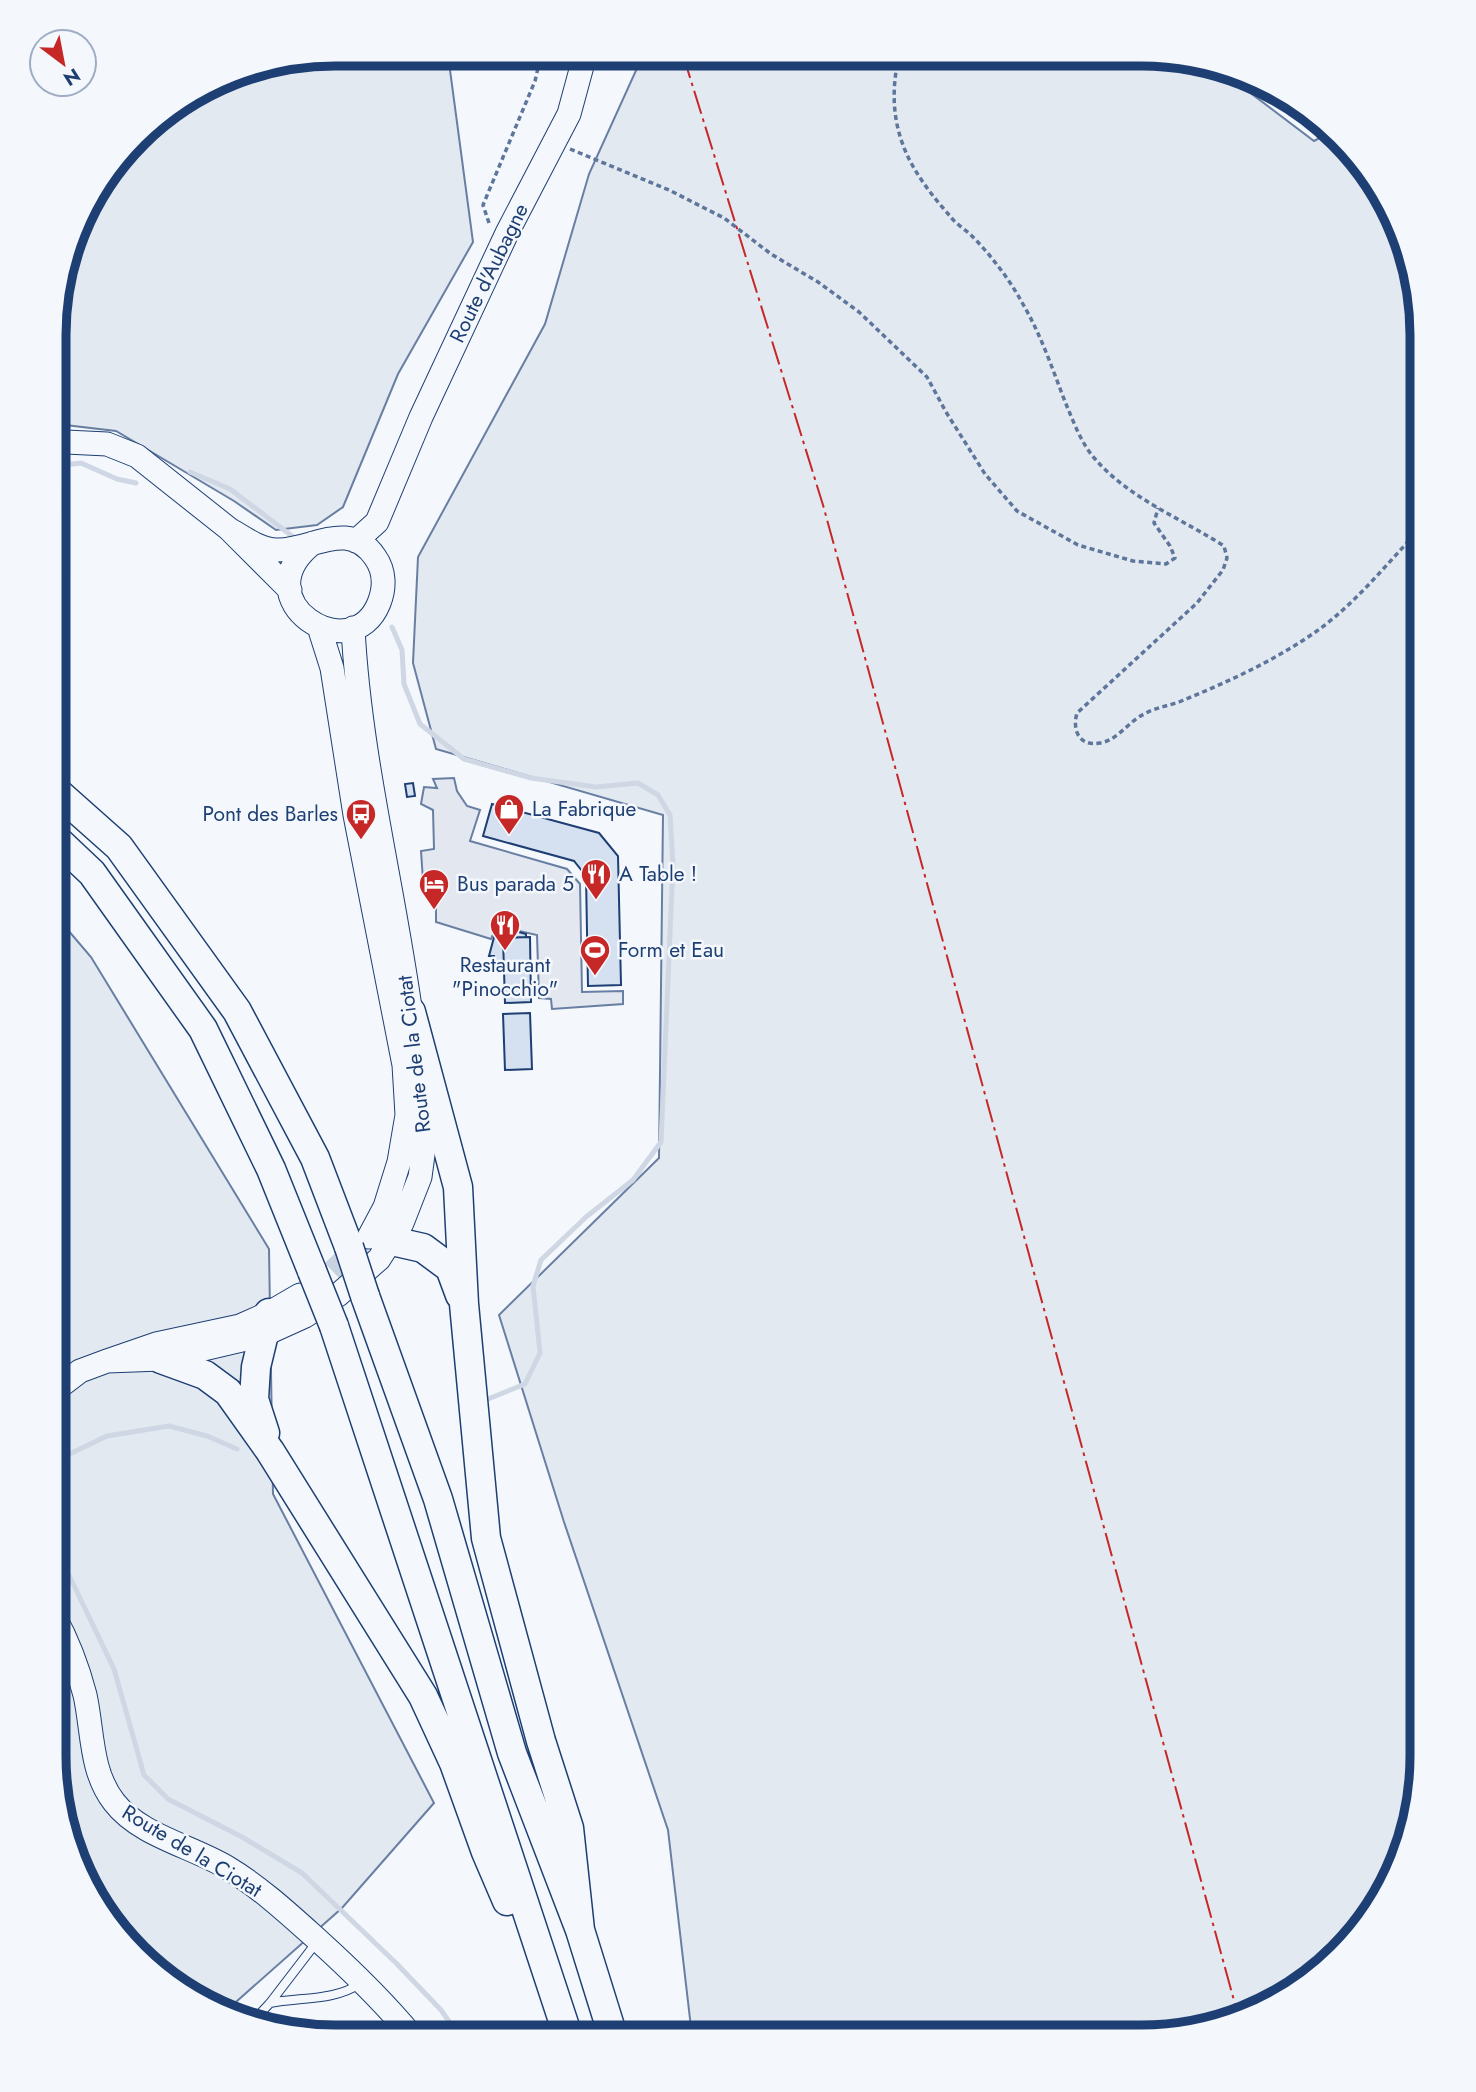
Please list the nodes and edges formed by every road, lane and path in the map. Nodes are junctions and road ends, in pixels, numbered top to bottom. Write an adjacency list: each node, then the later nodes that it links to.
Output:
1 (538, 66): 5 (path)
2 (582, 66): 4 (main road, Route d'Aubagne)
3 (897, 66): 8 (path)
4 (555, 142): 5 (main road, Route d'Aubagne); 8 (path)
5 (507, 233): 7 (main road, Route d'Aubagne)
6 (66, 442): 9 (main road)
7 (391, 492): 11 (main road, Route d'Aubagne); 13 (main road, Route d'Aubagne)
8 (1158, 508): 10 (path)
9 (229, 529): 12 (main road); 14 (main road)
10 (1410, 540)
11 (356, 541): 12 (main road); 13 (main road)
12 (313, 543): 14 (main road)
13 (379, 564): 16 (main road)
14 (290, 590): 15 (main road)
15 (319, 627): 16 (main road); 18 (main road, Route de la Ciotat)
16 (353, 628): 19 (main road, Route de la Ciotat)
17 (66, 800): 22 (highway)
18 (355, 814): 19 (lane); 22 (main road, Route de la Ciotat)
19 (377, 822): 21 (main road, Route de la Ciotat)
20 (66, 848): 23 (highway)
21 (411, 1012): 22 (main road, Route de la Ciotat); 24 (highway)
22 (372, 1246): 23 (main road, Route de la Ciotat, bridge); 24 (highway); 31 (highway, bridge)
23 (305, 1294): 25 (main road, Route de la Ciotat); 32 (highway, bridge)
24 (464, 1304): 31 (highway)
25 (266, 1324): 26 (main road, Route de la Ciotat); 27 (main road, Route de la Ciotat); 29 (highway)
26 (161, 1359): 27 (main road, Route de la Ciotat); 29 (highway)
27 (107, 1361): 28 (main road, Route de la Ciotat)
28 (66, 1382)
29 (270, 1451): 32 (highway)
30 (66, 1643): 33 (main road, Route de la Ciotat)
31 (580, 1930): 39 (highway)
32 (536, 1936): 38 (highway)
33 (318, 1940): 34 (main road, Route de la Ciotat); 35 (lane)
34 (363, 1982): 35 (lane); 37 (main road, Route de la Ciotat)
35 (270, 2003): 36 (lane)
36 (260, 2014)
37 (403, 2025)
38 (564, 2025)
39 (610, 2025)

